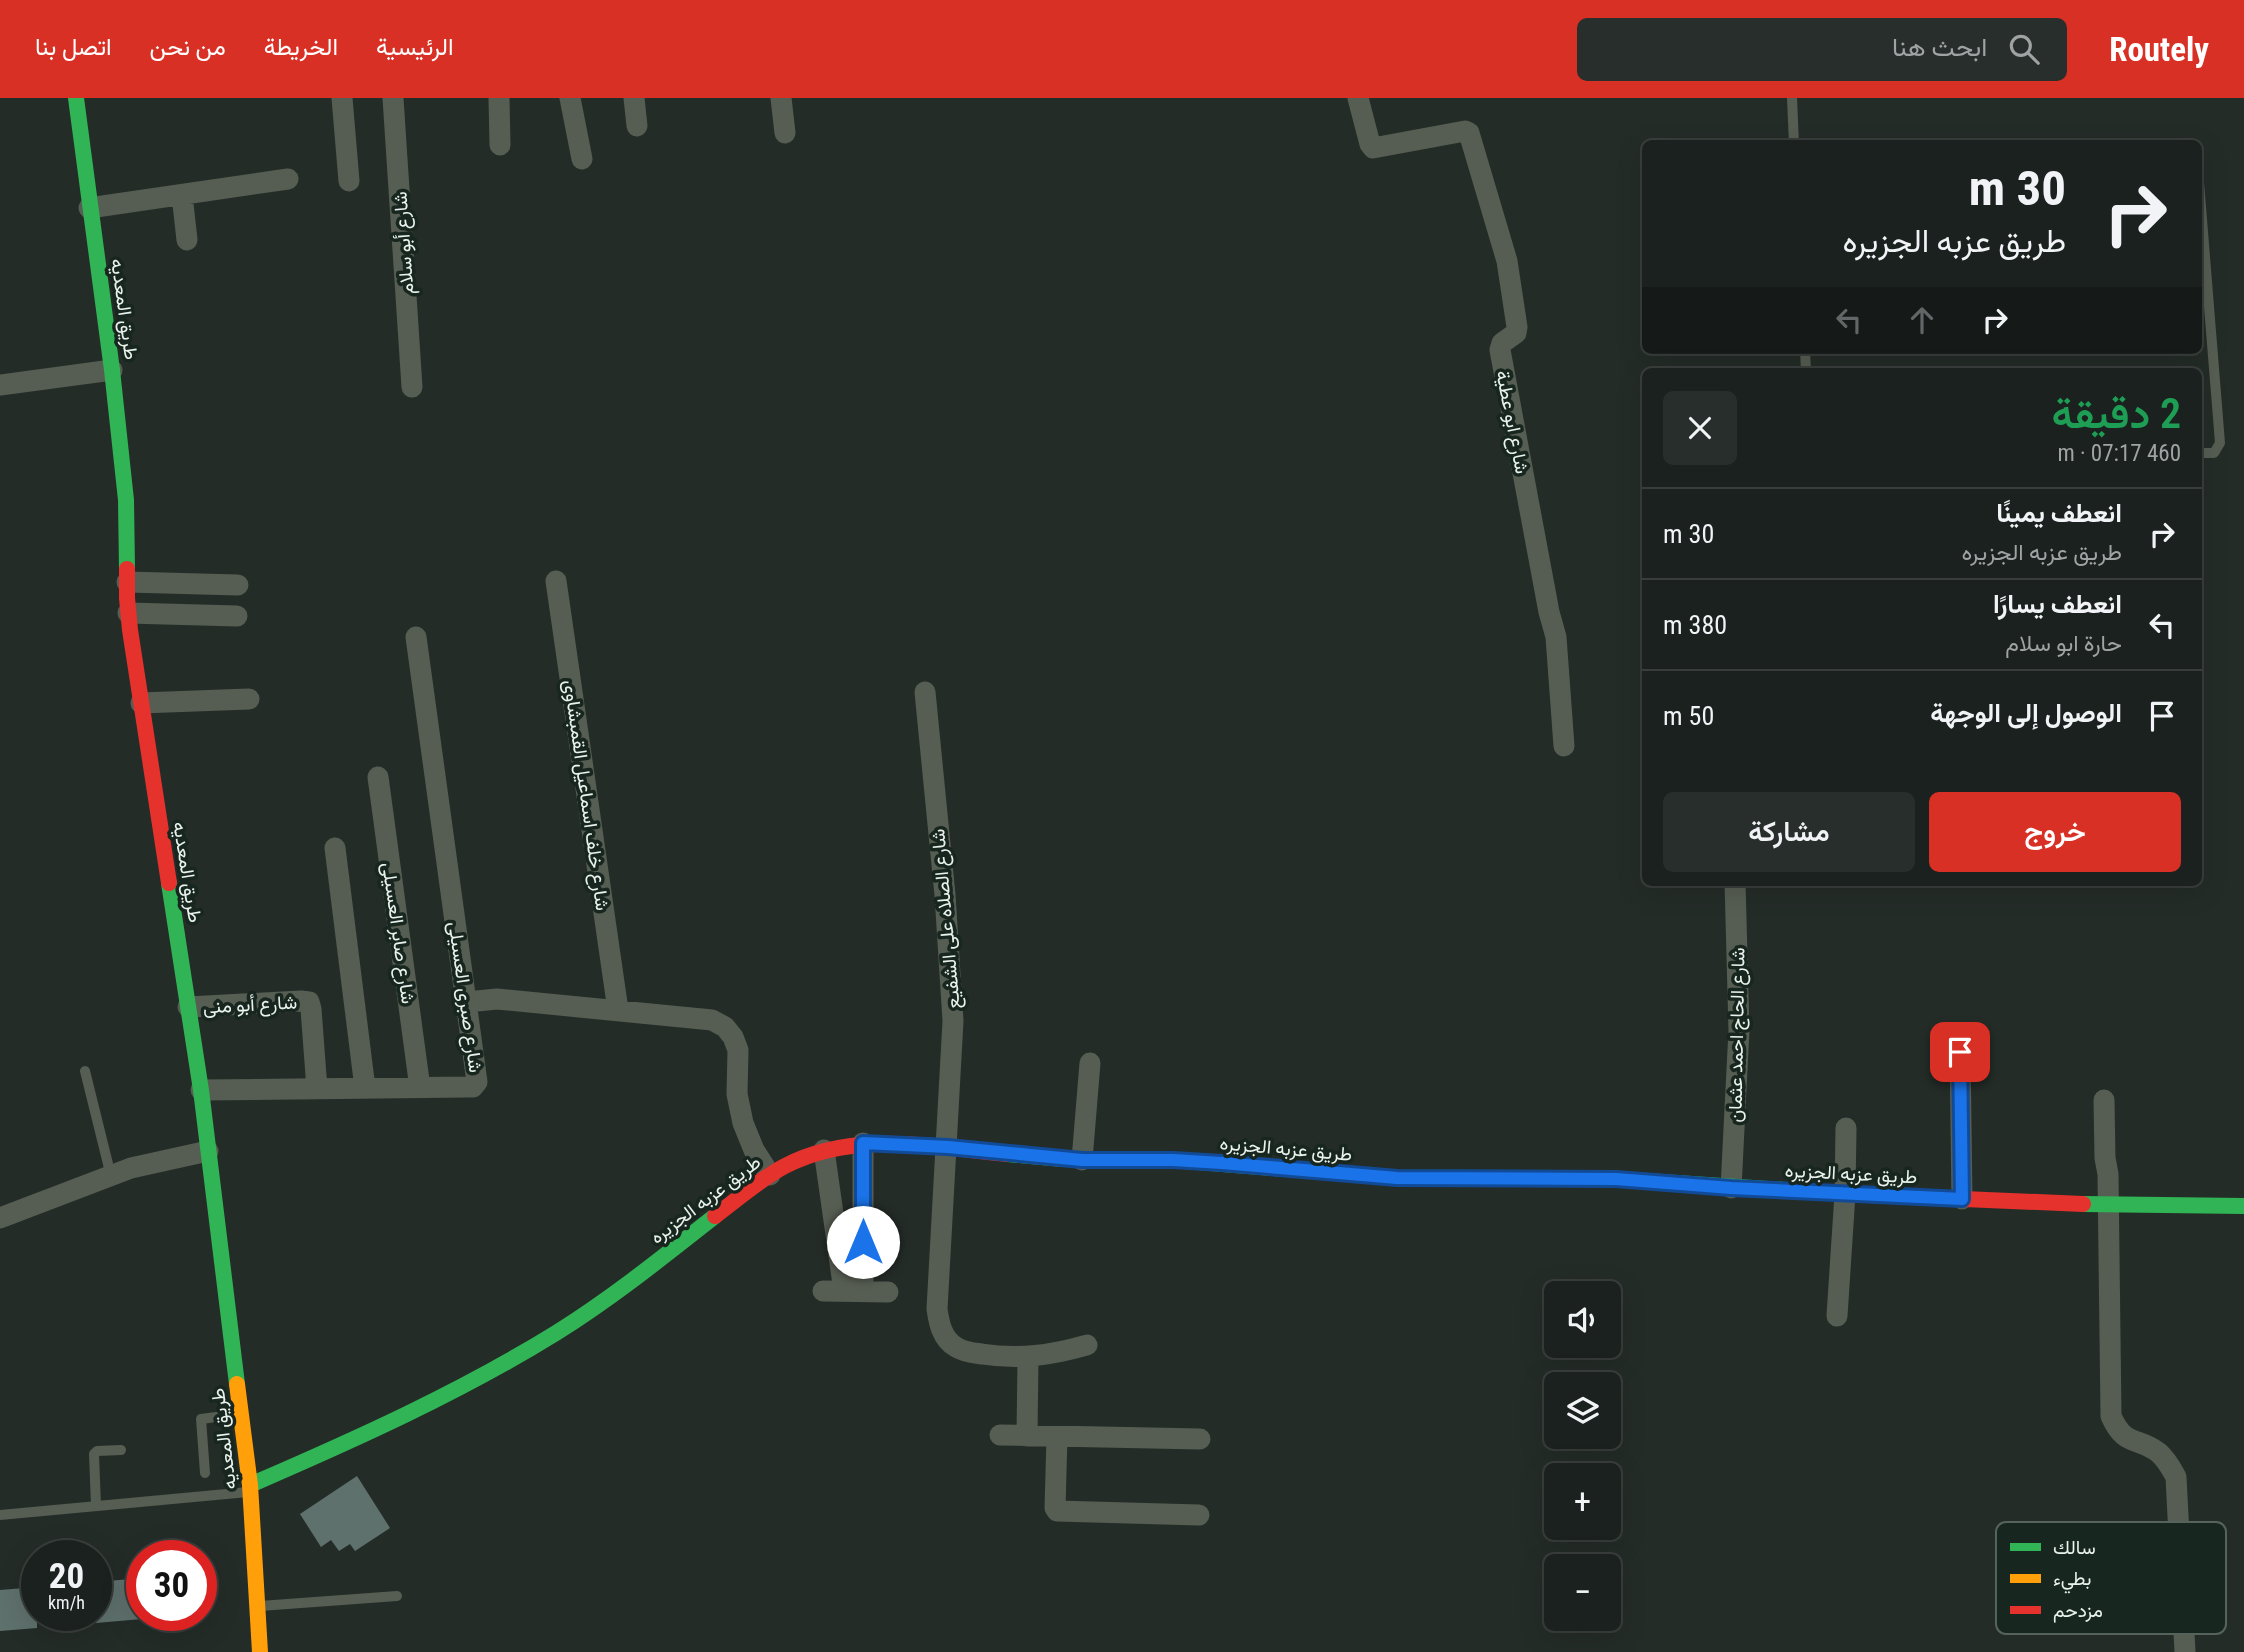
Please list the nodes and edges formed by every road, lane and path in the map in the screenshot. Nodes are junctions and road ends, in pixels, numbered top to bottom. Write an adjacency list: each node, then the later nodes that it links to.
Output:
1 (76, 98): 18 (street, طريق المعديه)
2 (342, 98): 16 (street)
3 (393, 98): 23 (street, شارع أبو سلام)
4 (499, 98): 13 (street)
5 (570, 98): 14 (street)
6 (634, 98): 10 (street)
7 (781, 98): 11 (street)
8 (1358, 98): 34 (street, شارع ابو عطية)
9 (1792, 98): 12 (lane)
10 (637, 126)
11 (785, 133)
12 (1794, 140)
13 (500, 145)
14 (582, 159)
15 (288, 179): 17 (street)
16 (349, 181)
17 (181, 195): 18 (street); 20 (street)
18 (89, 208): 21 (street, طريق المعديه)
19 (2202, 220): 24 (lane)
20 (187, 240)
21 (112, 370): 22 (street); 26 (street, طريق المعديه)
22 (0, 385)
23 (412, 387)
24 (2202, 453)
25 (556, 581): 40 (street, شارع خلف اسماعيل القمبشاوى)
26 (127, 582): 27 (street); 28 (street, طريق المعديه)
27 (238, 586)
28 (128, 613): 29 (street); 33 (street, طريق المعديه)
29 (237, 616)
30 (416, 637): 38 (street, شارع صبرى العسيلى)
31 (925, 692): 51 (street, شارع الصلاه على الشفيع)
32 (249, 699): 33 (street)
33 (141, 703): 39 (street, طريق المعديه)
34 (1564, 746)
35 (378, 778): 45 (street, شارع صابر العسيلى)
36 (335, 848): 44 (street)
37 (1735, 886): 57 (street, شارع الحاج احمد عثمان)
38 (467, 1002): 40 (street); 45 (street, شارع صبرى العسيلى)
39 (188, 1007): 46 (street, شارع أبو منى); 47 (street, طريق المعديه)
40 (618, 1010): 56 (street)
41 (1960, 1052): 59 (street)
42 (1090, 1063): 54 (street)
43 (85, 1071): 55 (lane)
44 (365, 1088): 45 (street, شارع صبرى العسيلى); 46 (street, شارع صبرى العسيلى)
45 (420, 1088)
46 (317, 1089): 47 (street, شارع صبرى العسيلى)
47 (201, 1090): 52 (street, طريق المعديه)
48 (2104, 1100): 60 (street)
49 (1846, 1128): 58 (street)
50 (863, 1143): 51 (street, طريق عزبه الجزيره); 53 (street, طريق عزبه الجزيره); 63 (street)
51 (948, 1147): 54 (street, طريق عزبه الجزيره); 67 (street, شارع الصلاه على الشفيع)
52 (208, 1150): 55 (street); 68 (street, طريق المعديه)
53 (824, 1150): 56 (street, طريق عزبه الجزيره); 63 (street)
54 (1082, 1160): 57 (street, طريق عزبه الجزيره)
55 (111, 1175): 62 (street)
56 (770, 1175): 75 (street, طريق عزبه الجزيره)
57 (1731, 1188): 58 (street, طريق عزبه الجزيره)
58 (1845, 1194): 59 (street, طريق عزبه الجزيره); 65 (street)
59 (1962, 1199): 60 (street, طريق عزبه الجزيره)
60 (2108, 1205): 61 (street, طريق عزبه الجزيره); 79 (street)
61 (2244, 1206)
62 (0, 1218)
63 (844, 1292): 64 (street)
64 (888, 1292)
65 (1837, 1316)
66 (1087, 1345): 67 (street, شارع الصلاه على الشفيع)
67 (1028, 1357): 70 (street)
68 (241, 1414): 74 (lane); 75 (street, طريق المعديه)
69 (1000, 1435): 70 (street)
70 (1027, 1436): 71 (street)
71 (1057, 1437): 72 (street); 78 (street)
72 (1200, 1439)
73 (121, 1450): 76 (lane)
74 (205, 1473)
75 (250, 1488): 76 (lane); 81 (street, طريق المعديه)
76 (96, 1506): 77 (lane)
77 (0, 1514)
78 (1199, 1515)
79 (2178, 1522)
80 (397, 1597): 81 (lane)
81 (257, 1606): 83 (street, طريق المعديه)
82 (2184, 1634): 84 (street)
83 (260, 1652)
84 (2185, 1652)

